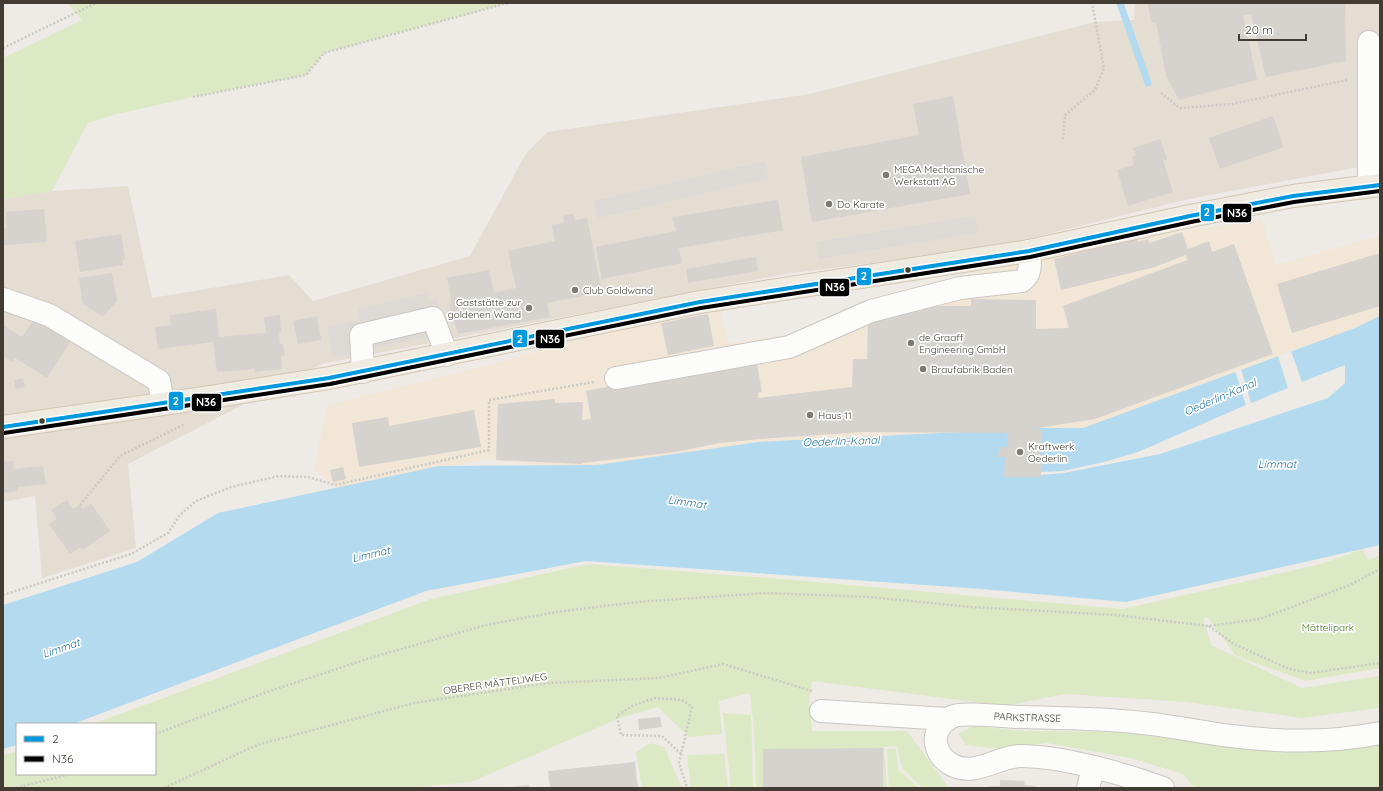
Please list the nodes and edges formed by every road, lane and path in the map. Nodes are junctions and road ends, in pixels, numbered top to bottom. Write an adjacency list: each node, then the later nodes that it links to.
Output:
1 (96, 3): 5 (path)
2 (508, 3): 8 (path)
3 (1092, 3): 9 (path)
4 (1370, 42): 6 (street)
5 (3, 48)
6 (1369, 76): 7 (path); 10 (street)
7 (1160, 93)
8 (194, 97)
9 (1063, 139)
10 (1374, 186): 11 (main road)
11 (1029, 251): 13 (main road); 15 (street)
12 (3, 299): 16 (street)
13 (447, 355): 14 (main road); 14 (street)
14 (363, 372): 16 (main road)
15 (616, 378): 21 (path)
16 (163, 403): 18 (main road)
17 (191, 421): 19 (path)
18 (3, 427)
19 (80, 505)
20 (1380, 569): 22 (path)
21 (3, 596)
22 (1208, 626): 23 (path); 27 (path)
23 (1380, 663)
24 (821, 711): 25 (street, PARKSTRASSE); 32 (path, OBERER MÄTTELIWEG)
25 (947, 719): 26 (street, PARKSTRASSE); 30 (street)
26 (1380, 733)
27 (156, 734)
28 (681, 754): 28 (path); 33 (path)
29 (66, 775): 31 (path)
30 (1090, 778): 34 (street)
31 (16, 788)
32 (164, 788)
33 (687, 788)
34 (1163, 788)

